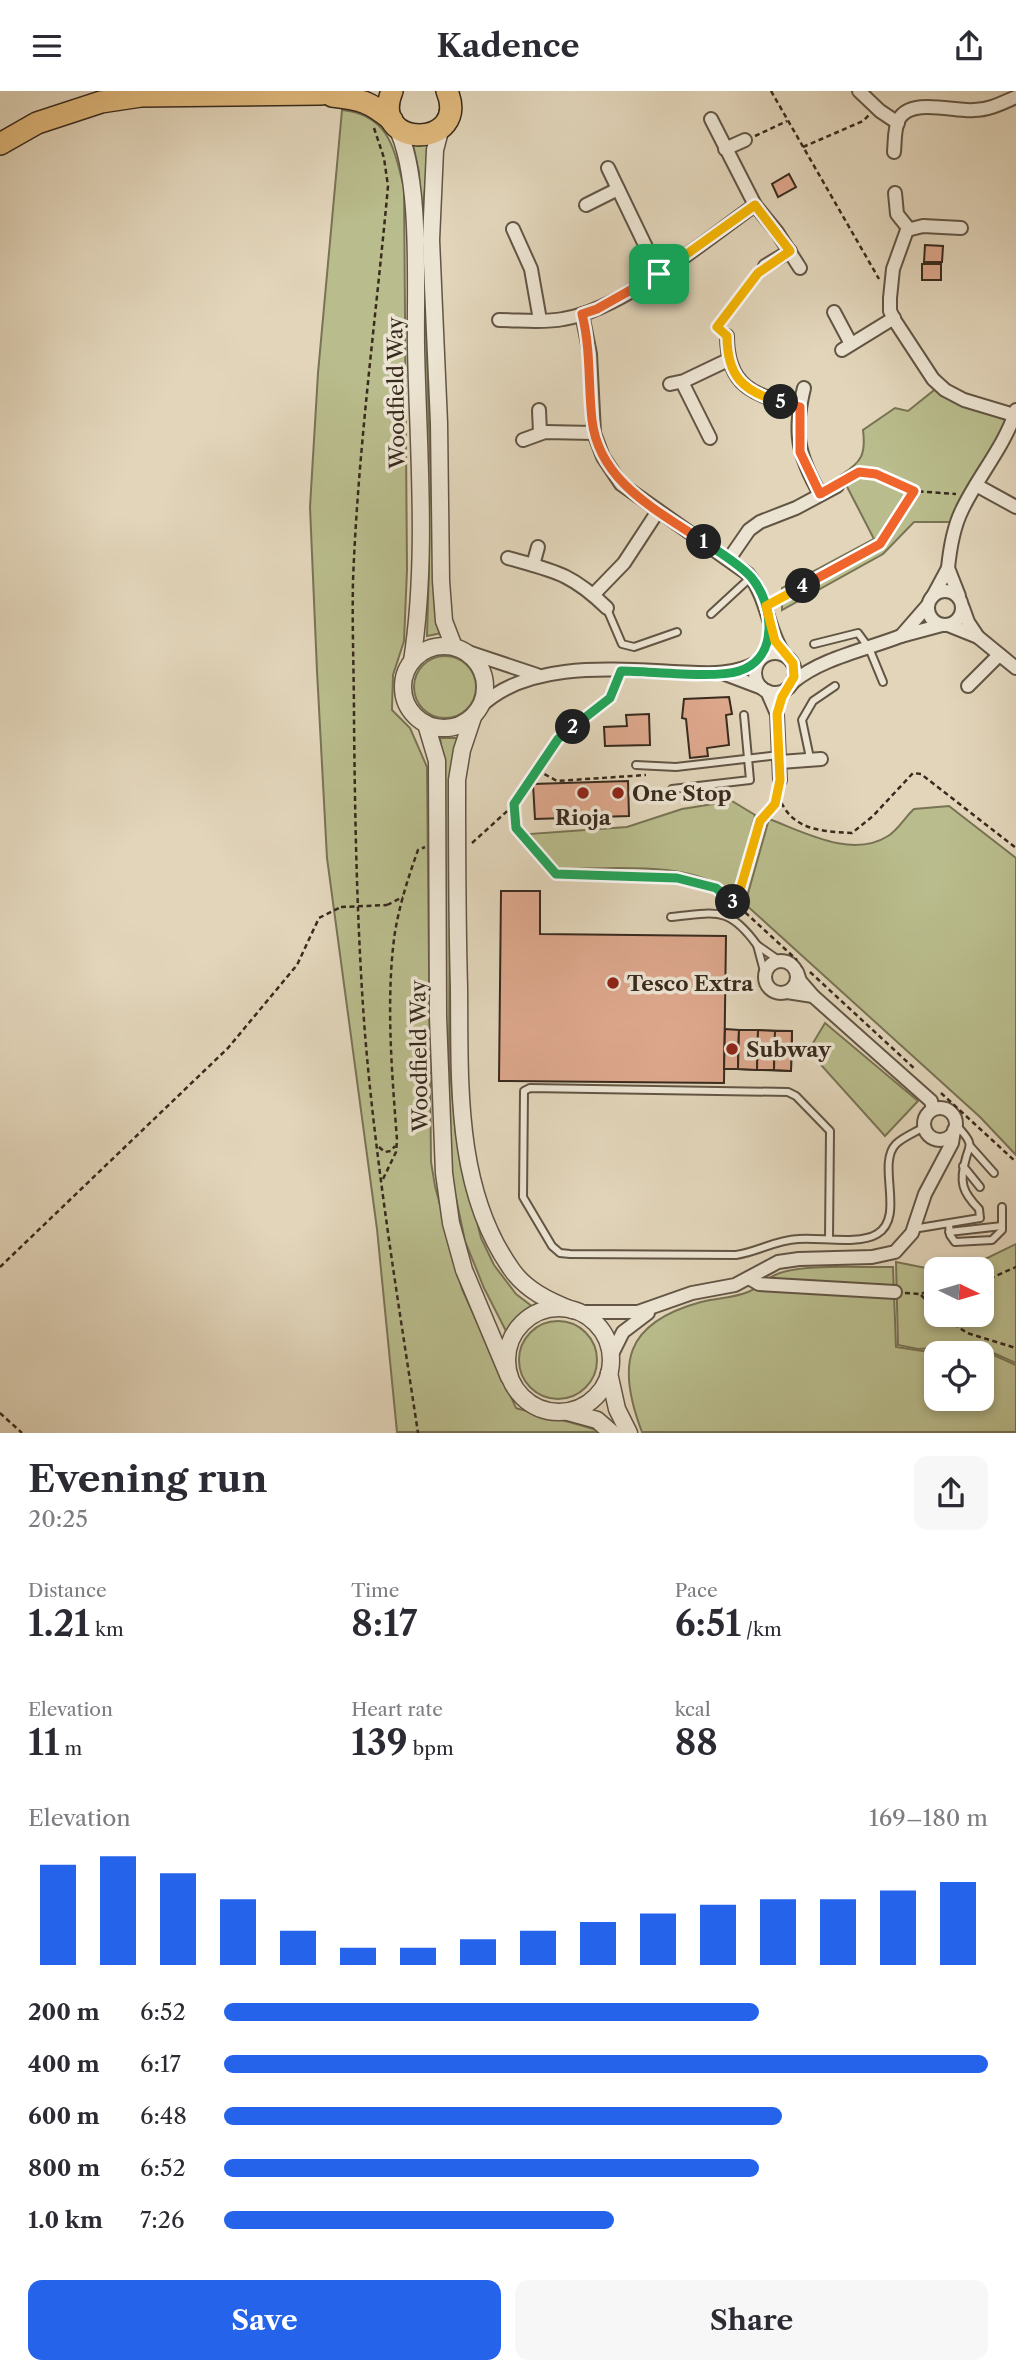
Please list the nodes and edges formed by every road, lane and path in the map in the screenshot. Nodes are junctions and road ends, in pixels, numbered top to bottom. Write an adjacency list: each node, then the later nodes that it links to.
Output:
1 (347, 91): 7 (main road)
2 (392, 91): 13 (main road)
3 (447, 91): 14 (main road)
4 (771, 91): 11 (path)
5 (859, 91): 9 (street)
6 (162, 93): 7 (main road); 16 (main road)
7 (320, 94): 13 (main road)
8 (1016, 97): 12 (street)
9 (877, 108): 12 (street); 17 (path)
10 (711, 119): 18 (street)
11 (787, 121): 15 (path); 17 (path)
12 (898, 123): 19 (street)
13 (387, 124): 14 (main road); 77 (street, Woodfield Way); 119 (path)
14 (441, 127): 73 (street, Woodfield Way)
15 (745, 140): 18 (street)
16 (0, 144)
17 (802, 147): 32 (path)
18 (725, 149): 24 (street)
19 (894, 152)
20 (608, 168): 21 (street)
21 (618, 189): 23 (street); 31 (street)
22 (895, 193): 27 (street)
23 (586, 205)
24 (755, 205): 28 (street); 31 (street)
25 (961, 228): 27 (street)
26 (513, 229): 37 (street)
27 (909, 229): 32 (street)
28 (790, 251): 29 (street); 30 (street)
29 (765, 266): 38 (path)
30 (800, 268)
31 (659, 274): 34 (street)
32 (890, 291): 35 (street)
33 (834, 312): 35 (street)
34 (582, 314): 37 (street); 45 (street)
35 (894, 318): 43 (street)
36 (499, 320): 37 (street)
37 (540, 320)
38 (727, 336): 39 (street)
39 (728, 360): 41 (street); 46 (street)
40 (804, 389): 41 (street)
41 (800, 407): 51 (street)
42 (539, 410): 44 (street)
43 (1015, 413): 49 (street)
44 (540, 433): 45 (street); 47 (street)
45 (594, 433): 53 (street)
46 (710, 439)
47 (523, 440)
48 (837, 486): 50 (path); 51 (street)
49 (974, 489): 50 (path); 52 (street); 58 (street)
50 (914, 491): 63 (path)
51 (820, 494): 56 (street)
52 (1016, 507)
53 (658, 511): 56 (street); 60 (street)
54 (538, 547): 57 (street)
55 (508, 558): 57 (street)
56 (729, 559): 59 (street)
57 (533, 565): 60 (street)
58 (948, 568): 61 (street); 62 (street)
59 (751, 577): 63 (street); 65 (lane)
60 (593, 595): 64 (street)
61 (930, 600): 62 (street); 66 (street); 69 (street)
62 (961, 601): 66 (street); 70 (street)
63 (766, 606): 67 (street)
64 (607, 608): 68 (lane)
65 (711, 614)
66 (945, 625): 69 (street); 70 (street)
67 (770, 628): 75 (street); 76 (street)
68 (677, 632)
69 (901, 636): 72 (street)
70 (978, 637): 74 (street)
71 (814, 644): 72 (lane)
72 (869, 648): 78 (street); 83 (lane)
73 (461, 650): 77 (street); 82 (street); 88 (street)
74 (999, 655): 79 (street); 86 (street)
75 (786, 656): 76 (street); 78 (street); 84 (street)
76 (760, 660): 81 (street); 87 (street)
77 (412, 661): 91 (street)
78 (819, 664): 84 (street)
79 (1016, 668)
80 (621, 671): 81 (street); 82 (street); 96 (path)
81 (725, 674): 87 (street)
82 (537, 675): 88 (street)
83 (883, 682)
84 (790, 686): 87 (street); 89 (street)
85 (835, 686): 94 (lane)
86 (968, 686)
87 (764, 689): 89 (street)
88 (477, 712): 91 (street); 102 (street, Woodfield Way)
89 (777, 714): 93 (street)
90 (744, 715): 92 (lane)
91 (426, 724): 101 (street, Woodfield Way)
92 (749, 758): 93 (lane); 95 (lane); 99 (lane)
93 (780, 758): 94 (street); 98 (street)
94 (815, 759)
95 (636, 765)
96 (537, 770): 97 (path); 100 (path)
97 (652, 774)
98 (779, 786): 103 (path); 105 (path)
99 (672, 789)
100 (514, 804): 102 (path); 105 (path)
101 (438, 843): 104 (path); 145 (street, Woodfield Way)
102 (457, 844): 141 (street, Woodfield Way)
103 (1016, 848)
104 (403, 897): 118 (path); 132 (path, bridge)
105 (736, 904): 113 (path)
106 (671, 917): 107 (lane)
107 (757, 945): 108 (lane); 110 (lane)
108 (780, 961): 109 (street); 110 (street)
109 (796, 972): 111 (street); 112 (street)
110 (765, 975): 111 (street)
111 (787, 992): 112 (street)
112 (813, 996): 115 (street)
113 (916, 1070)
114 (936, 1088): 121 (path)
115 (933, 1109): 116 (street); 117 (street)
116 (955, 1127): 117 (street); 120 (lane); 122 (street)
117 (927, 1132): 122 (street); 131 (lane)
118 (397, 1140): 119 (path); 125 (path)
119 (377, 1143): 125 (path)
120 (970, 1146): 123 (lane); 124 (lane)
121 (1016, 1162)
122 (940, 1163): 130 (street)
123 (963, 1166): 126 (lane); 129 (lane)
124 (994, 1173)
125 (382, 1181): 149 (path)
126 (980, 1187)
127 (1002, 1207): 128 (lane)
128 (1002, 1226): 129 (lane); 129 (lane)
129 (949, 1228): 130 (lane)
130 (913, 1229): 135 (street)
131 (829, 1239): 131 (lane)
132 (0, 1267)
133 (1016, 1267): 134 (path)
134 (994, 1277)
135 (749, 1278): 136 (street); 140 (street)
136 (895, 1292): 138 (path)
137 (924, 1293): 138 (path)
138 (920, 1294): 139 (path)
139 (924, 1298)
140 (662, 1303): 141 (street); 144 (street)
141 (576, 1311): 144 (street); 145 (street)
142 (958, 1327): 143 (path)
143 (1016, 1349)
144 (610, 1364): 146 (street); 151 (street)
145 (509, 1377): 146 (street)
146 (568, 1412): 150 (street)
147 (0, 1413): 148 (path)
148 (22, 1433)
149 (418, 1433)
150 (612, 1433)
151 (629, 1433)

